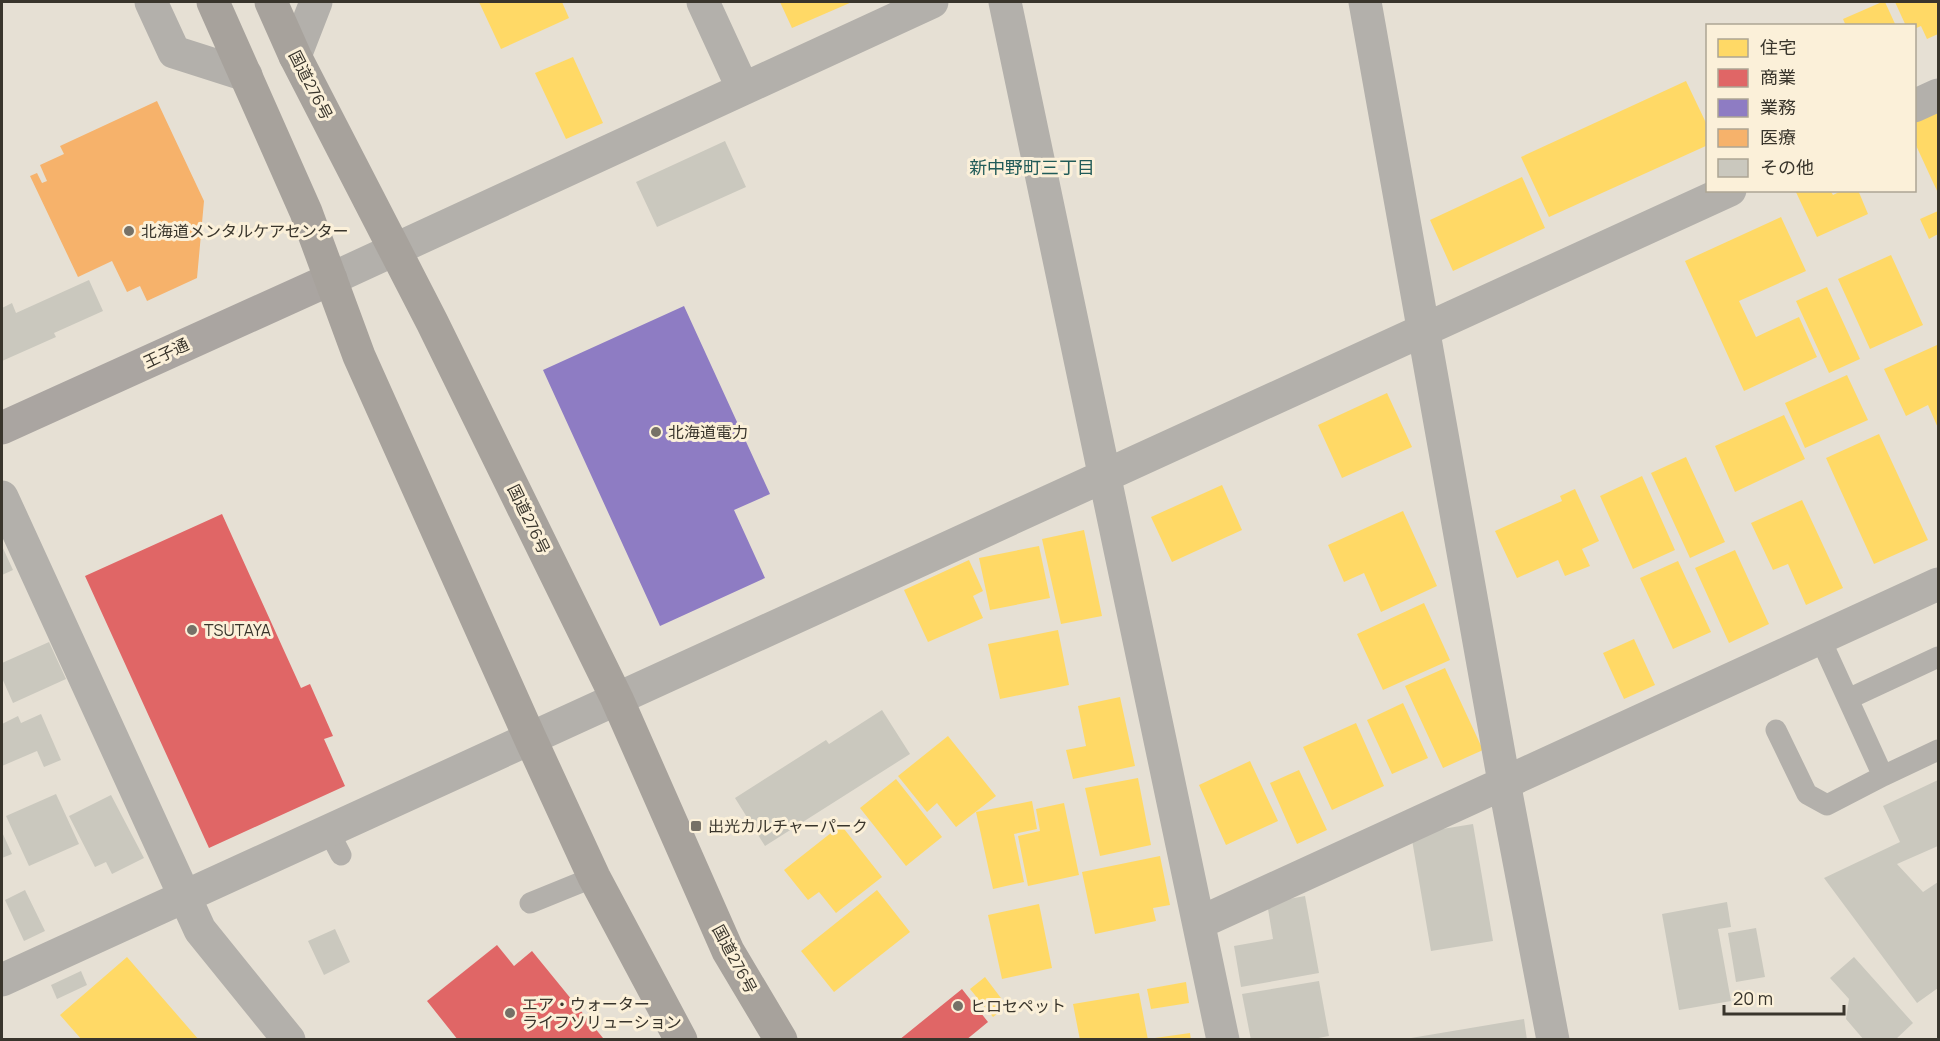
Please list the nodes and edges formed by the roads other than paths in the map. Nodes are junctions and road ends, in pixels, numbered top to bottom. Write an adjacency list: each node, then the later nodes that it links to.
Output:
1 (151, 2): 10 (street)
2 (213, 2): 10 (highway)
3 (271, 2): 9 (highway, 国道276号)
4 (316, 2): 9 (street)
5 (703, 2): 11 (street)
6 (932, 2): 11 (street)
7 (1005, 2): 19 (street)
8 (1365, 2): 17 (street)
9 (295, 56): 15 (highway, 国道276号)
10 (246, 75): 16 (highway)
11 (743, 88): 15 (street)
12 (1938, 95): 13 (street)
13 (1916, 105)
14 (1726, 192): 17 (street)
15 (395, 249): 16 (street); 24 (highway, 国道276号)
16 (331, 279): 18 (street, 王子通); 27 (highway)
17 (1424, 330): 19 (street); 30 (street)
18 (2, 428)
19 (1105, 477): 24 (street); 34 (street)
20 (2, 497): 32 (street)
21 (1938, 584): 22 (street)
22 (1820, 638): 25 (lane); 30 (street)
23 (1938, 657): 25 (lane)
24 (617, 699): 27 (street); 38 (highway, 国道276号)
25 (1848, 699): 29 (lane)
26 (1776, 730): 29 (lane)
27 (530, 738): 31 (highway); 32 (street)
28 (1938, 750): 29 (lane)
29 (1883, 776)
30 (1503, 782): 34 (street); 40 (street)
31 (594, 877): 33 (lane); 37 (highway)
32 (185, 896): 35 (street); 36 (street)
33 (530, 903)
34 (1199, 923): 39 (street)
35 (2, 980)
36 (289, 1040)
37 (681, 1040)
38 (781, 1040)
39 (1223, 1040)
40 (1553, 1040)

